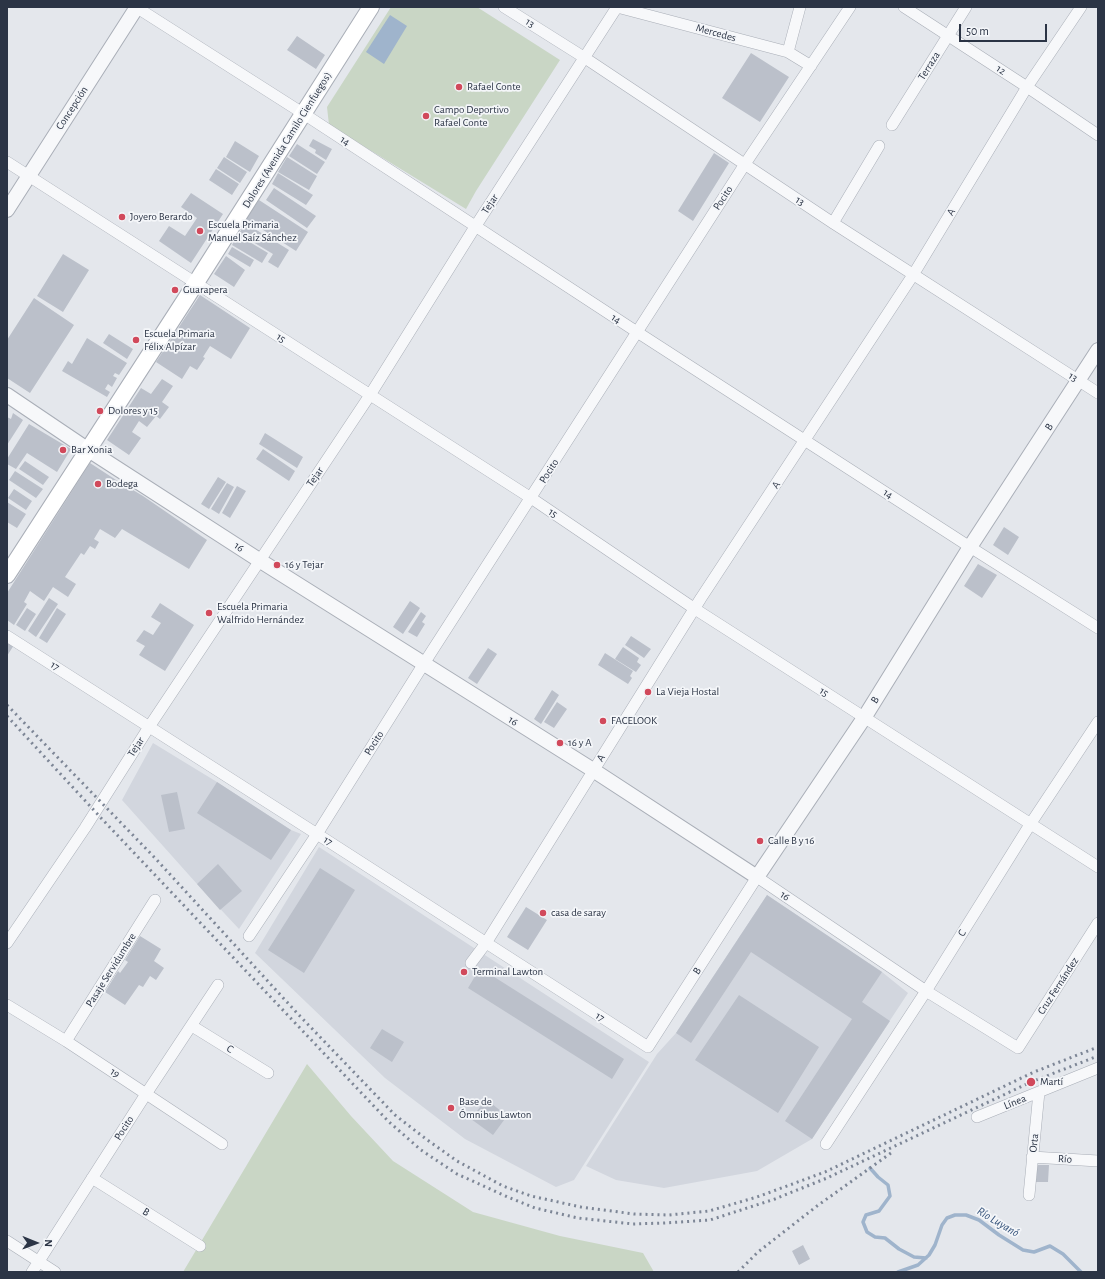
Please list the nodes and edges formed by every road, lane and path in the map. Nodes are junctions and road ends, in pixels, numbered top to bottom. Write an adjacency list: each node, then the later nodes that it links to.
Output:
1 (136, 7): 15 (street, 14); 21 (street, Concepción)
2 (371, 7): 15 (main road, Dolores (Avenida Camilo Cienfuegos))
3 (504, 7): 12 (street, 13)
4 (617, 7): 11 (street, Mercedes); 12 (street, Tejar)
5 (800, 7): 11 (street)
6 (850, 7): 13 (street, Pocito)
7 (904, 7): 10 (street, 12)
8 (966, 7): 10 (street, Terraza)
9 (1080, 7): 14 (street, A)
10 (948, 36): 14 (street, 12); 16 (street, Terraza)
11 (788, 52): 13 (street, Mercedes)
12 (585, 58): 20 (street, 13); 24 (street, Tejar)
13 (811, 66): 20 (street, Pocito)
14 (1027, 87): 17 (street, 12); 25 (street, A)
15 (304, 114): 24 (street, 14); 26 (main road, Dolores (Avenida Camilo Cienfuegos))
16 (892, 125)
17 (1098, 134)
18 (879, 146): 23 (street)
19 (7, 162): 21 (street, 15)
20 (745, 164): 23 (street, 13); 27 (street, Pocito)
21 (29, 176): 22 (street, Concepción); 26 (street, 15)
22 (7, 210)
23 (833, 223): 25 (street, 13)
24 (475, 227): 27 (street, 14); 32 (street, Tejar)
25 (914, 275): 29 (street, 13); 33 (street, A)
26 (196, 283): 32 (street, 15); 34 (main road, Dolores (Avenida Camilo Cienfuegos))
27 (637, 332): 33 (street, 14); 35 (street, Pocito)
28 (1098, 350): 29 (street, B)
29 (1078, 381): 30 (street, 13); 36 (street, B)
30 (1098, 393)
31 (7, 395): 34 (street, 16)
32 (370, 395): 35 (street, 15); 37 (street, Tejar)
33 (806, 440): 36 (street, 14); 39 (street, A)
34 (87, 449): 37 (street, 16); 38 (main road, Dolores (Avenida Camilo Cienfuegos))
35 (531, 498): 39 (street, 15); 42 (street, Pocito)
36 (970, 547): 40 (street, 14); 43 (street, B)
37 (259, 560): 42 (street, 16); 45 (street, Tejar)
38 (7, 575)
39 (695, 609): 43 (street, 15); 46 (street, A)
40 (1098, 628)
41 (7, 636): 45 (street, 17)
42 (423, 664): 46 (street, 16); 48 (street, Pocito)
43 (864, 718): 47 (street, 15); 50 (street, B)
44 (1098, 722): 47 (street, C)
45 (149, 727): 48 (street, 17); 55 (street, Tejar)
46 (593, 770): 50 (street, 16); 54 (street, A)
47 (1031, 823): 49 (street, 15); 58 (street, C)
48 (317, 834): 53 (street, Pocito); 54 (street, 17)
49 (1098, 867)
50 (757, 878): 58 (street, 16); 62 (street, B)
51 (155, 900): 61 (street, Pasaje Servidumbre)
52 (1098, 923): 63 (street, Cruz Fernández)
53 (249, 936)
54 (486, 943): 56 (street, A); 62 (street, 17)
55 (7, 944)
56 (472, 963)
57 (218, 985): 60 (street, Pocito)
58 (926, 991): 63 (street, 16); 70 (street, C)
59 (7, 1005): 61 (street, 19)
60 (192, 1026): 65 (street, C); 67 (street, Pocito)
61 (66, 1041): 67 (street, 19)
62 (648, 1047)
63 (1018, 1048)
64 (1098, 1068): 66 (street, Línea)
65 (268, 1073)
66 (1039, 1092): 68 (street, Línea); 71 (street, Orta)
67 (146, 1094): 69 (street, 19); 73 (street, Pocito)
68 (977, 1117)
69 (222, 1144)
70 (826, 1144)
71 (1032, 1157): 72 (street, Río); 74 (street, Orta)
72 (1098, 1161)
73 (92, 1178): 76 (street, B); 77 (street, Pocito)
74 (1029, 1195)
75 (7, 1241): 77 (street)
76 (200, 1246)
77 (39, 1262): 78 (street, Pocito); 79 (street)
78 (32, 1272)
79 (55, 1272)

